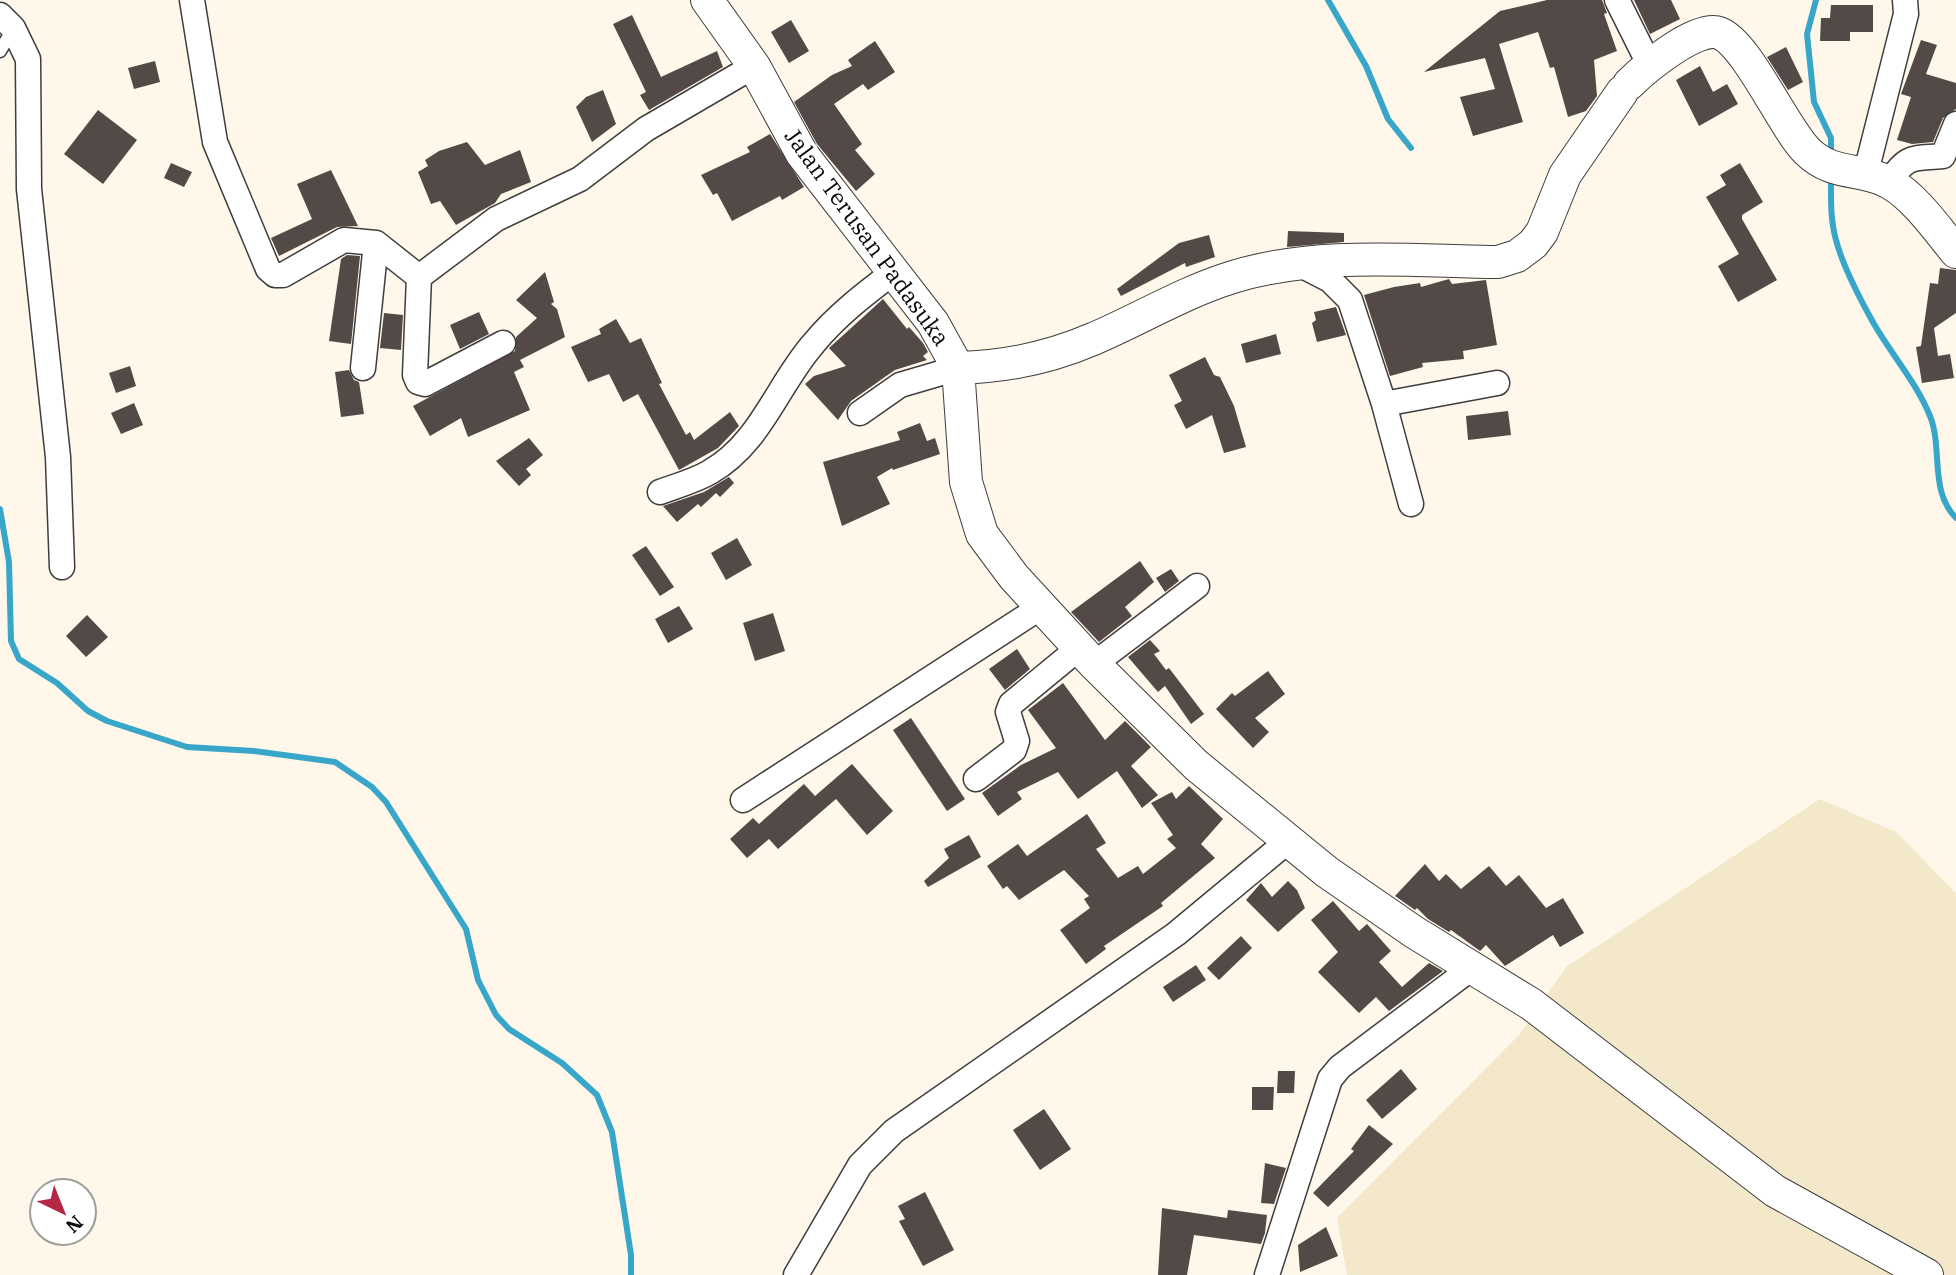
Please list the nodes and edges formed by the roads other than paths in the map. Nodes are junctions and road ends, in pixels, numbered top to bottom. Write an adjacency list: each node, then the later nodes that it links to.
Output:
1 (192, 0): 11 (street)
2 (707, 0): 7 (street, Jalan Terusan Padasuka)
3 (1618, 0): 8 (street)
4 (1905, 0): 10 (street)
5 (7, 22): 6 (lane); 24 (street)
6 (0, 51)
7 (754, 66): 14 (street, Jalan Terusan Padasuka); 15 (street)
8 (1633, 80): 10 (street); 13 (street)
9 (1956, 124): 10 (street)
10 (1877, 179): 12 (street)
11 (376, 243): 15 (street); 17 (street)
12 (1956, 252)
13 (1300, 264): 18 (street); 20 (street)
14 (895, 271): 18 (street, Jalan Terusan Padasuka); 22 (street)
15 (419, 277): 16 (street)
16 (503, 343)
17 (363, 368)
18 (958, 368): 21 (street); 26 (street)
19 (1497, 383): 20 (street)
20 (1384, 404): 23 (street)
21 (860, 413)
22 (660, 492)
23 (1411, 504)
24 (62, 568)
25 (1197, 586): 27 (street)
26 (1041, 607): 27 (street); 29 (street)
27 (1087, 656): 28 (street); 30 (street)
28 (976, 779)
29 (743, 800)
30 (1288, 841): 31 (street); 33 (street)
31 (1473, 967): 32 (street); 34 (street)
32 (1265, 1271)
33 (796, 1275)
34 (1927, 1275)

